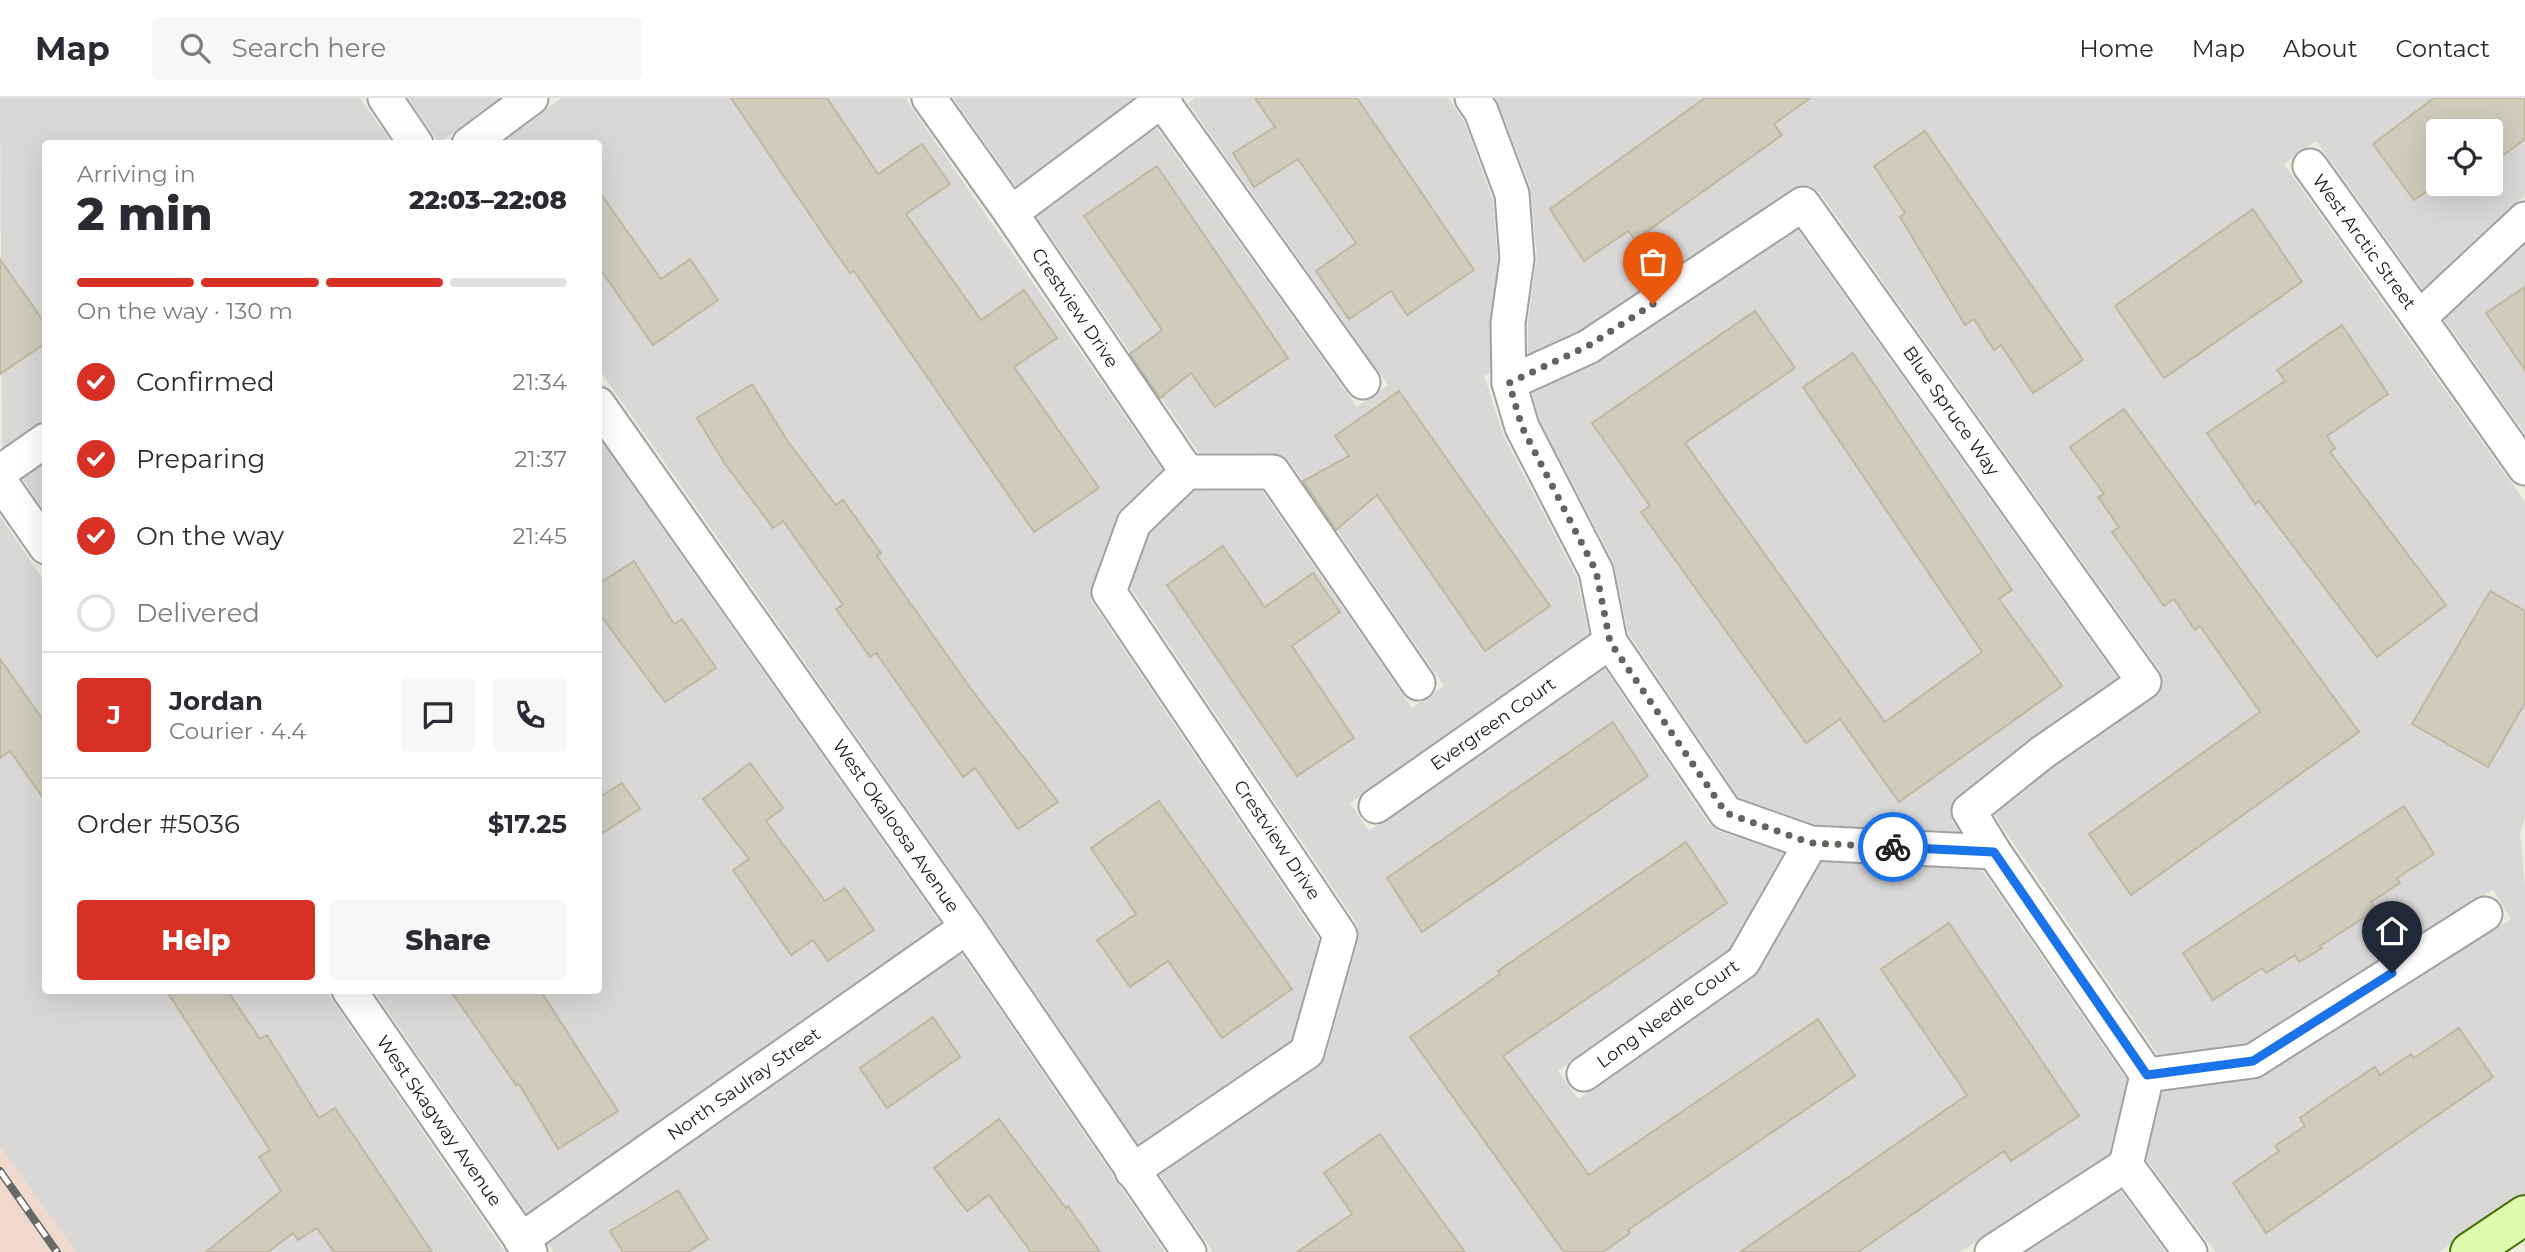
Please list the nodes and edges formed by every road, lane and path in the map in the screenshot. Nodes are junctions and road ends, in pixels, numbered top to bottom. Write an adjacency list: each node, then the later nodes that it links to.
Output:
1 (384, 98): 6 (street)
2 (531, 98): 7 (street)
3 (929, 98): 9 (street, Crestview Drive)
4 (1472, 98): 13 (street)
5 (1163, 99): 9 (street); 12 (street)
6 (413, 140)
7 (473, 140)
8 (2310, 166): 11 (street, West Arctic Street)
9 (1010, 213): 18 (street, Crestview Drive)
10 (2525, 219): 11 (street, West Arctic Street)
11 (2419, 318): 16 (street, West Arctic Street)
12 (1363, 382)
13 (1509, 383): 21 (street); 25 (street, Blue Spruce Way)
14 (602, 410): 27 (street, West Okaloosa Avenue)
15 (42, 443): 17 (street)
16 (2525, 468)
17 (0, 472)
18 (1187, 472): 22 (street); 32 (street, Crestview Drive)
19 (0, 481): 20 (street)
20 (42, 541)
21 (1610, 642): 23 (street, Evergreen Court); 24 (street)
22 (1418, 683)
23 (1376, 806)
24 (1811, 843): 25 (street); 29 (street, Long Needle Court)
25 (1994, 852): 30 (street)
26 (2485, 914): 30 (street)
27 (967, 928): 32 (street, West Okaloosa Avenue); 34 (street, North Saulray Street)
28 (352, 994): 34 (street, West Skagway Avenue)
29 (1584, 1074)
30 (2147, 1075): 31 (street)
31 (2126, 1165): 36 (street); 37 (street)
32 (1132, 1171): 35 (street, West Okaloosa Avenue)
33 (2525, 1215): 38 (main road)
34 (525, 1246)
35 (1189, 1252)
36 (1992, 1252)
37 (2190, 1252)
38 (2470, 1252)

